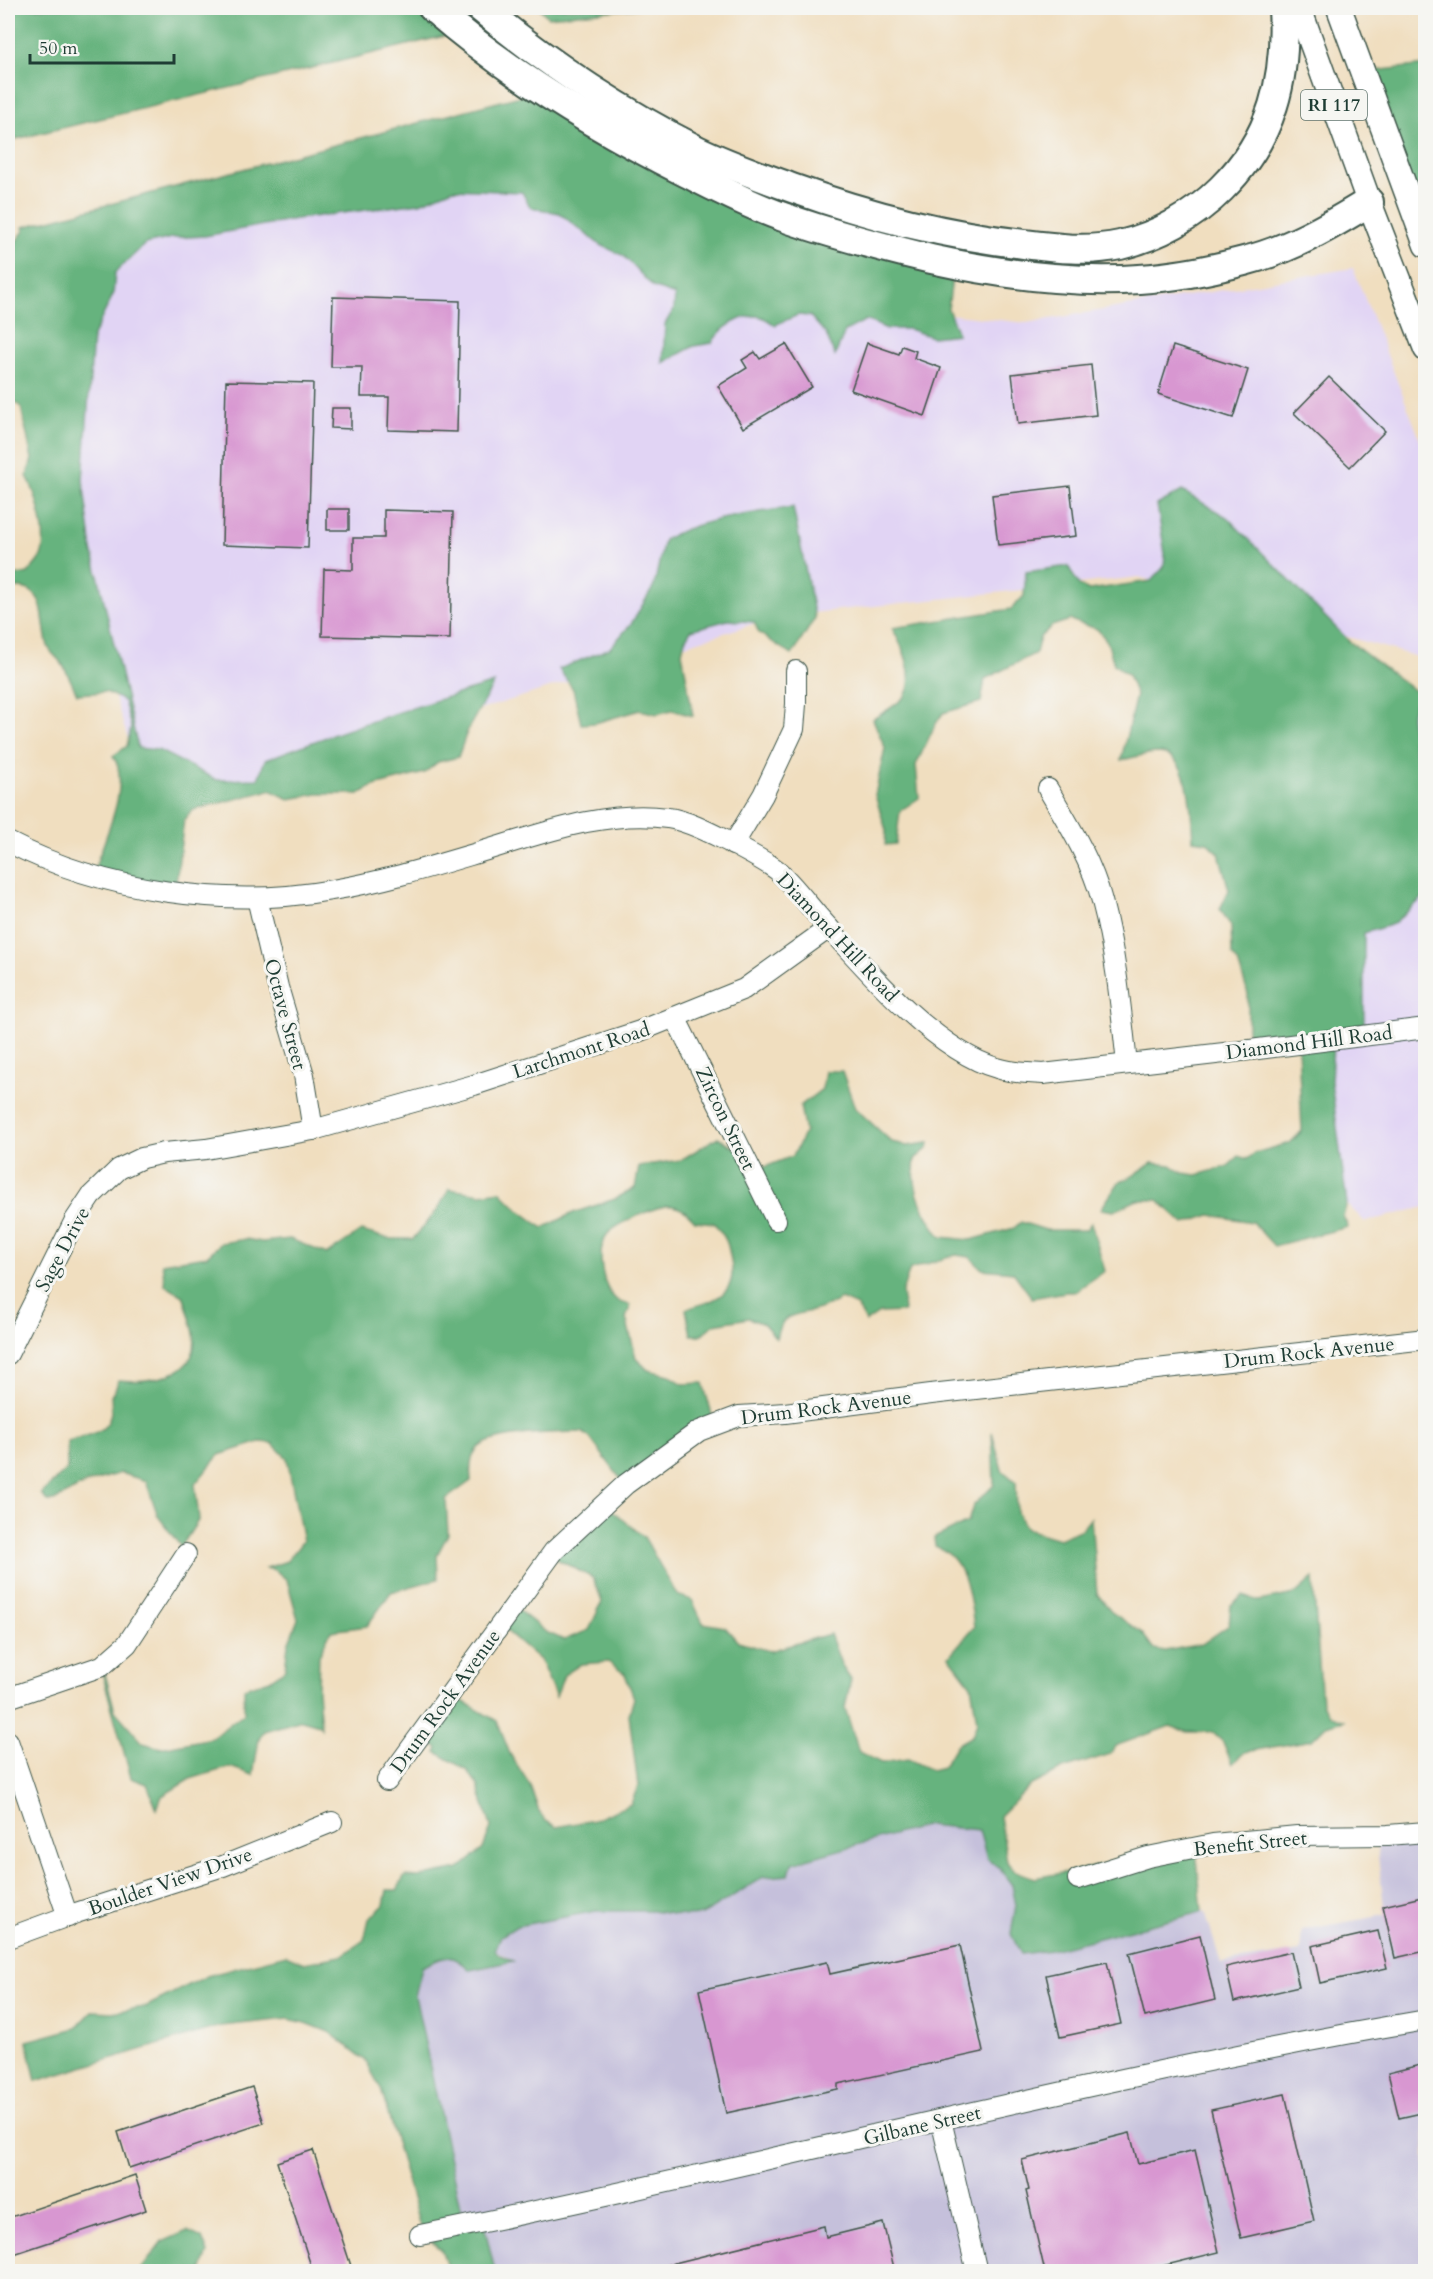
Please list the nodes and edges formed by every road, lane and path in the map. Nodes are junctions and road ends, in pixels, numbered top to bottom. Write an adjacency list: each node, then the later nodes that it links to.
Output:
1 (433, 8): 7 (highway)
2 (481, 8): 3 (highway)
3 (1283, 8)
4 (1299, 8): 7 (main road, RI 117)
5 (1340, 8): 6 (main road, RI 117)
6 (1398, 169): 7 (main road); 8 (main road, RI 117)
7 (1369, 202): 9 (main road, RI 117)
8 (1425, 245)
9 (1425, 349)
10 (796, 671): 13 (street)
11 (1048, 789): 18 (street)
12 (8, 842): 14 (street, Diamond Hill Road)
13 (733, 845): 14 (street, Diamond Hill Road); 15 (street, Diamond Hill Road)
14 (257, 898): 19 (street, Octave Street)
15 (829, 928): 16 (street, Larchmont Road); 18 (street, Diamond Hill Road)
16 (675, 1017): 19 (street, Larchmont Road); 20 (street, Zircon Street)
17 (1425, 1028): 18 (street, Diamond Hill Road)
18 (1127, 1064)
19 (313, 1130): 22 (street, Sage Drive)
20 (776, 1220)
21 (1425, 1339): 26 (street, Drum Rock Avenue)
22 (8, 1354)
23 (186, 1554): 24 (street)
24 (8, 1698)
25 (8, 1741): 30 (street)
26 (387, 1781)
27 (332, 1822): 30 (street, Boulder View Drive)
28 (1425, 1832): 29 (street, Benefit Street)
29 (1078, 1879)
30 (68, 1917): 31 (street, Boulder View Drive)
31 (8, 1938)
32 (1425, 2020): 33 (street, Gilbane Street)
33 (941, 2120): 34 (street, Gilbane Street); 35 (street)
34 (420, 2235)
35 (977, 2271)

